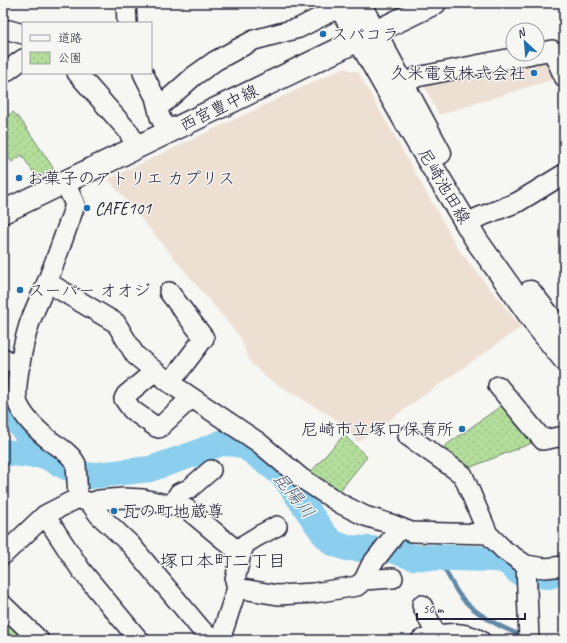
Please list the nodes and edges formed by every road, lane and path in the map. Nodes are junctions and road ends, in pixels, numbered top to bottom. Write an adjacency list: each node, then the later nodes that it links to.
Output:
1 (126, 3): 4 (street)
2 (435, 3): 7 (main road, 西宮豊中線)
3 (346, 4): 7 (main road, 尼崎池田線); 16 (street)
4 (127, 22)
5 (3, 31): 6 (street)
6 (22, 34)
7 (367, 36): 15 (main road, 尼崎池田線); 17 (main road, 西宮豊中線); 26 (main road, 尼崎池田線)
8 (545, 51): 14 (street)
9 (505, 59): 15 (street)
10 (22, 60): 11 (street)
11 (3, 74)
12 (78, 74): 18 (street)
13 (143, 74): 16 (street)
14 (564, 77)
15 (404, 84): 22 (main road, 尼崎池田線)
16 (158, 108): 17 (street)
17 (168, 132): 18 (main road, 西宮豊中線)
18 (136, 148): 20 (main road, 西宮豊中線)
19 (564, 174): 22 (street)
20 (65, 182): 21 (main road, 西宮豊中線); 23 (street)
21 (3, 212)
22 (477, 218): 25 (main road, 尼崎池田線)
23 (47, 282): 27 (street); 28 (street)
24 (169, 292): 29 (street)
25 (564, 335)
26 (564, 359)
27 (11, 362): 35 (street)
28 (155, 371): 29 (street); 31 (street)
29 (170, 383): 31 (street)
30 (498, 386): 33 (street)
31 (191, 398): 39 (street)
32 (408, 436): 40 (street)
33 (564, 436)
34 (211, 470): 36 (street)
35 (82, 496): 36 (street); 37 (street); 54 (street)
36 (172, 505): 41 (street)
37 (45, 515): 42 (street); 53 (street)
38 (277, 526): 41 (street)
39 (400, 528): 40 (street); 46 (street)
40 (488, 534): 44 (street)
41 (241, 554): 47 (street)
42 (3, 555)
43 (564, 566): 44 (street)
44 (526, 572): 51 (street)
45 (393, 578): 46 (street)
46 (364, 580): 47 (street)
47 (237, 588): 55 (street)
48 (3, 605): 52 (street)
49 (422, 605): 50 (street)
50 (429, 638): 56 (street)
51 (529, 638)
52 (39, 640)
53 (139, 640)
54 (212, 640)
55 (220, 640)
56 (480, 640)

